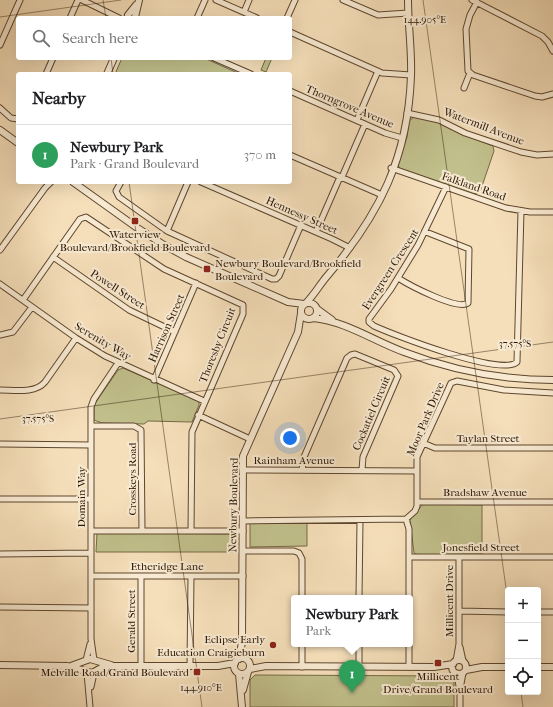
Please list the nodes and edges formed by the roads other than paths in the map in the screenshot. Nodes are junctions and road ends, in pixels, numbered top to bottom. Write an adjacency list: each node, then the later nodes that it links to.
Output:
1 (20, 0): 22 (street)
2 (78, 0): 14 (street)
3 (82, 0): 15 (street)
4 (205, 0): 18 (street)
5 (216, 0): 12 (street)
6 (249, 0): 12 (street)
7 (295, 0): 20 (street)
8 (343, 0): 13 (street)
9 (408, 0): 13 (street)
10 (474, 1): 23 (street); 31 (street)
11 (138, 2): 16 (street); 17 (street)
12 (244, 12): 19 (street)
13 (408, 14): 32 (street)
14 (71, 16)
15 (117, 16): 16 (street)
16 (127, 16)
17 (135, 16)
18 (198, 16)
19 (253, 16)
20 (288, 16)
21 (292, 33): 27 (street)
22 (0, 45)
23 (553, 51)
24 (52, 60): 28 (street)
25 (113, 60): 29 (street)
26 (218, 60): 30 (street)
27 (378, 71): 32 (street); 39 (street)
28 (47, 72)
29 (108, 72)
30 (244, 72)
31 (470, 73): 33 (street); 35 (street)
32 (411, 75): 37 (street)
33 (464, 88)
34 (292, 92): 39 (street, Thorngrove Avenue)
35 (553, 94)
36 (0, 108): 38 (street)
37 (407, 114): 42 (street); 44 (street, Watermill Avenue)
38 (16, 119)
39 (357, 120): 40 (street, Thorngrove Avenue)
40 (365, 124): 42 (street, Thorngrove Avenue); 47 (street)
41 (0, 130): 43 (street)
42 (402, 138): 46 (street)
43 (16, 142)
44 (553, 154)
45 (292, 156): 47 (street)
46 (393, 169): 54 (street, Falkland Road); 56 (street)
47 (341, 177): 56 (street); 61 (street)
48 (45, 184): 55 (street)
49 (49, 184): 55 (street)
50 (76, 184): 71 (street)
51 (120, 184): 60 (street)
52 (187, 184): 60 (street)
53 (206, 184): 59 (street, Hennessy Street)
54 (446, 187): 57 (street, Falkland Road); 62 (street, Evergreen Crescent)
55 (44, 188): 64 (street)
56 (382, 195): 63 (street)
57 (521, 211): 58 (street, Falkland Road); 66 (street, Evergreen Crescent)
58 (553, 212)
59 (301, 225): 60 (street); 61 (street, Hennessy Street)
60 (167, 231)
61 (316, 232): 63 (street, Hennessy Street)
62 (426, 232): 66 (street, Evergreen Crescent); 66 (street)
63 (350, 248): 69 (street)
64 (0, 250)
65 (53, 257): 68 (street, Thoresby Circuit); 70 (street, Thoresby Circuit); 78 (street, Powell Street)
66 (398, 278)
67 (0, 284): 70 (street, Serenity Way)
68 (196, 284): 78 (street, Harrison Street); 87 (street, Thoresby Circuit)
69 (317, 291): 72 (street); 74 (street)
70 (23, 300): 73 (street, Serenity Way)
71 (288, 302): 72 (street); 75 (street)
72 (305, 304): 74 (street); 75 (street)
73 (32, 307): 80 (street); 81 (street, Serenity Way)
74 (316, 307): 76 (street); 77 (street)
75 (300, 313): 76 (street); 79 (street, Newbury Boulevard)
76 (312, 318): 77 (street); 79 (street, Newbury Boulevard)
77 (333, 321): 84 (street)
78 (175, 332): 83 (street, Harrison Street)
79 (298, 332): 90 (street, Newbury Boulevard)
80 (0, 335)
81 (76, 338): 82 (street, Serenity Way); 85 (street)
82 (118, 363): 83 (street, Serenity Way); 89 (street, Domain Way)
83 (154, 380): 87 (street, Serenity Way)
84 (553, 380)
85 (0, 390)
86 (553, 392): 92 (street, Moor Park Drive)
87 (204, 401): 88 (street, Thoresby Circuit)
88 (198, 415): 90 (street); 108 (street, Thoresby Circuit)
89 (91, 426): 93 (street, Domain Way); 107 (street, Crosskeys Road)
90 (250, 439): 95 (street, Newbury Boulevard)
91 (0, 444): 93 (street)
92 (423, 444): 94 (street, Taylan Street); 98 (street, Moor Park Drive)
93 (91, 445): 100 (street, Domain Way)
94 (553, 448)
95 (243, 470): 96 (street, Rainham Avenue); 105 (street, Newbury Boulevard)
96 (302, 470): 97 (street, Rainham Avenue); 97 (street, Cockatiel Circuit)
97 (362, 470): 98 (street, Rainham Avenue)
98 (417, 470): 101 (street, Moor Park Drive)
99 (0, 499): 100 (street)
100 (91, 499): 106 (street, Domain Way)
101 (417, 502): 102 (street, Bradshaw Avenue); 103 (street)
102 (553, 502)
103 (406, 519): 104 (street); 113 (street)
104 (360, 520): 105 (street); 121 (street)
105 (243, 521): 109 (street, Newbury Boulevard)
106 (91, 531): 107 (street); 111 (street, Domain Way)
107 (142, 531): 108 (street)
108 (191, 531): 109 (street)
109 (242, 531): 110 (street, Newbury Boulevard)
110 (242, 550): 119 (street, Newbury Boulevard); 120 (street)
111 (91, 553): 112 (street); 116 (street, Domain Way)
112 (0, 554)
113 (409, 557): 114 (street, Jonesfield Street); 122 (street)
114 (460, 557): 115 (street, Jonesfield Street); 125 (street, Millicent Drive)
115 (553, 557)
116 (91, 576): 117 (street, Etheridge Lane); 124 (street, Domain Way)
117 (141, 576): 118 (street, Etheridge Lane); 139 (street, Gerald Street)
118 (191, 576): 119 (street, Etheridge Lane); 140 (street)
119 (243, 576): 130 (street, Newbury Boulevard)
120 (302, 595)
121 (360, 595)
122 (409, 595)
123 (0, 607): 124 (street)
124 (91, 608): 129 (street, Domain Way)
125 (459, 611): 126 (street); 146 (street, Millicent Drive)
126 (505, 612)
127 (541, 612): 128 (street)
128 (553, 612)
129 (91, 639): 134 (street, Domain Way); 135 (street, Domain Way)
130 (242, 642): 141 (street, Newbury Boulevard); 142 (street, Newbury Boulevard)
131 (302, 647): 143 (street)
132 (359, 647): 144 (street)
133 (409, 647): 145 (street)
134 (85, 661): 135 (street); 137 (street); 150 (street)
135 (95, 661): 138 (street); 151 (street)
136 (0, 665): 137 (street)
137 (67, 666): 150 (street)
138 (114, 666): 139 (street); 151 (street)
139 (141, 666): 140 (street)
140 (190, 666): 141 (street)
141 (237, 666): 142 (street); 142 (street); 153 (street, Newbury Boulevard)
142 (248, 666): 143 (street); 153 (street, Newbury Boulevard)
143 (302, 667): 144 (street)
144 (359, 667): 145 (street)
145 (409, 667): 146 (street)
146 (459, 667): 147 (street); 156 (street, Millicent Drive)
147 (505, 667)
148 (541, 667): 149 (street)
149 (553, 667)
150 (86, 671): 151 (street); 152 (street)
151 (95, 671): 152 (street)
152 (90, 692): 154 (street)
153 (242, 692): 155 (street, Newbury Boulevard)
154 (90, 707)
155 (242, 707)
156 (460, 707)

